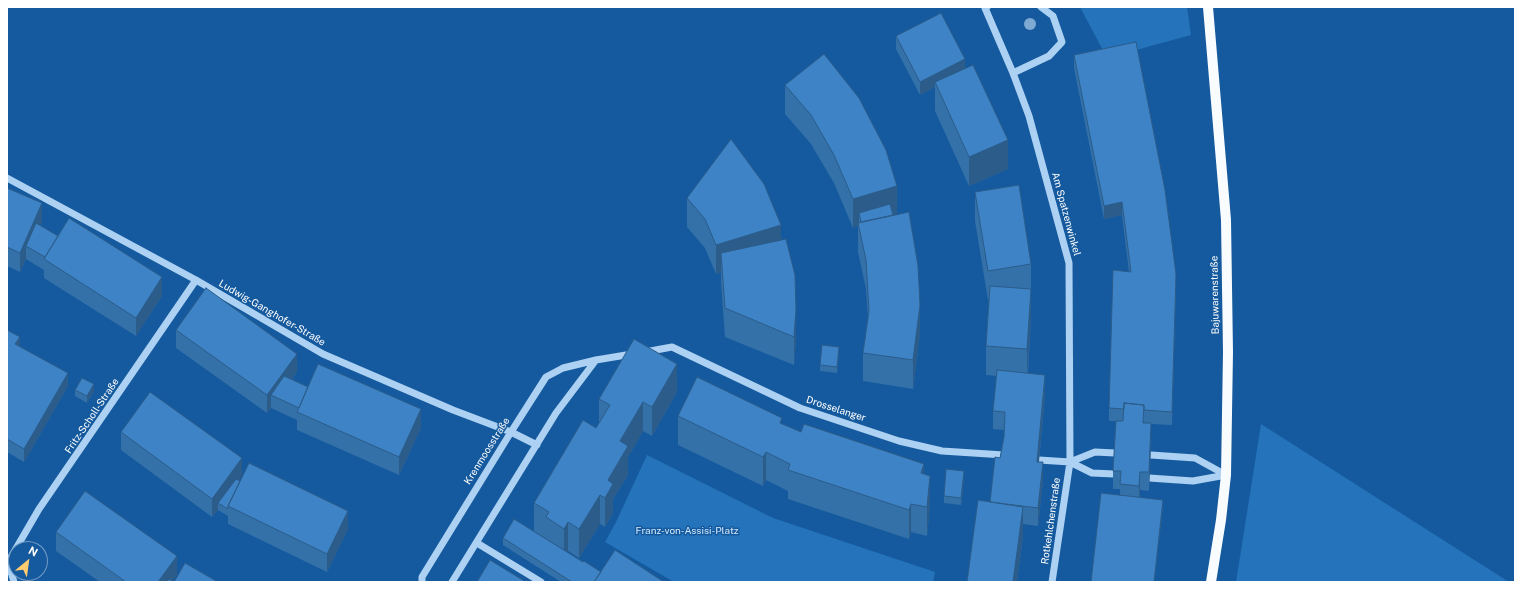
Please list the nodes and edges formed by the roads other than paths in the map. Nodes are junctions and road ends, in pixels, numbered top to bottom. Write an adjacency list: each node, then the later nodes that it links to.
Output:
1 (987, 7): 4 (street, Am Spatzenwinkel)
2 (1041, 7): 4 (street)
3 (1208, 7): 17 (main road, Bajuwarenstraße)
4 (1013, 73): 15 (street, Am Spatzenwinkel)
5 (7, 178): 6 (street, Ludwig-Ganghofer-Straße)
6 (196, 280): 9 (street, Ludwig-Ganghofer-Straße); 20 (street, Fritz-Scholl-Straße)
7 (672, 347): 8 (street, Krenmoosstraße); 12 (street, Drosselanger)
8 (596, 360): 9 (street, Krenmoosstraße); 10 (street)
9 (511, 432): 10 (street, Ludwig-Ganghofer-Straße); 22 (street, Krenmoosstraße)
10 (537, 445): 19 (street)
11 (1115, 453): 15 (street)
12 (1004, 455)
13 (1151, 455): 17 (street)
14 (1039, 460): 15 (street)
15 (1070, 462): 16 (street); 25 (street, Rotkehlchenstraße)
16 (1114, 474)
17 (1226, 475): 18 (street); 26 (main road, Bajuwarenstraße)
18 (1149, 478)
19 (477, 543): 23 (street); 24 (street)
20 (7, 565): 21 (street, Fritz-Scholl-Straße)
21 (14, 582)
22 (422, 582)
23 (452, 582)
24 (541, 582)
25 (1052, 582)
26 (1211, 582)

